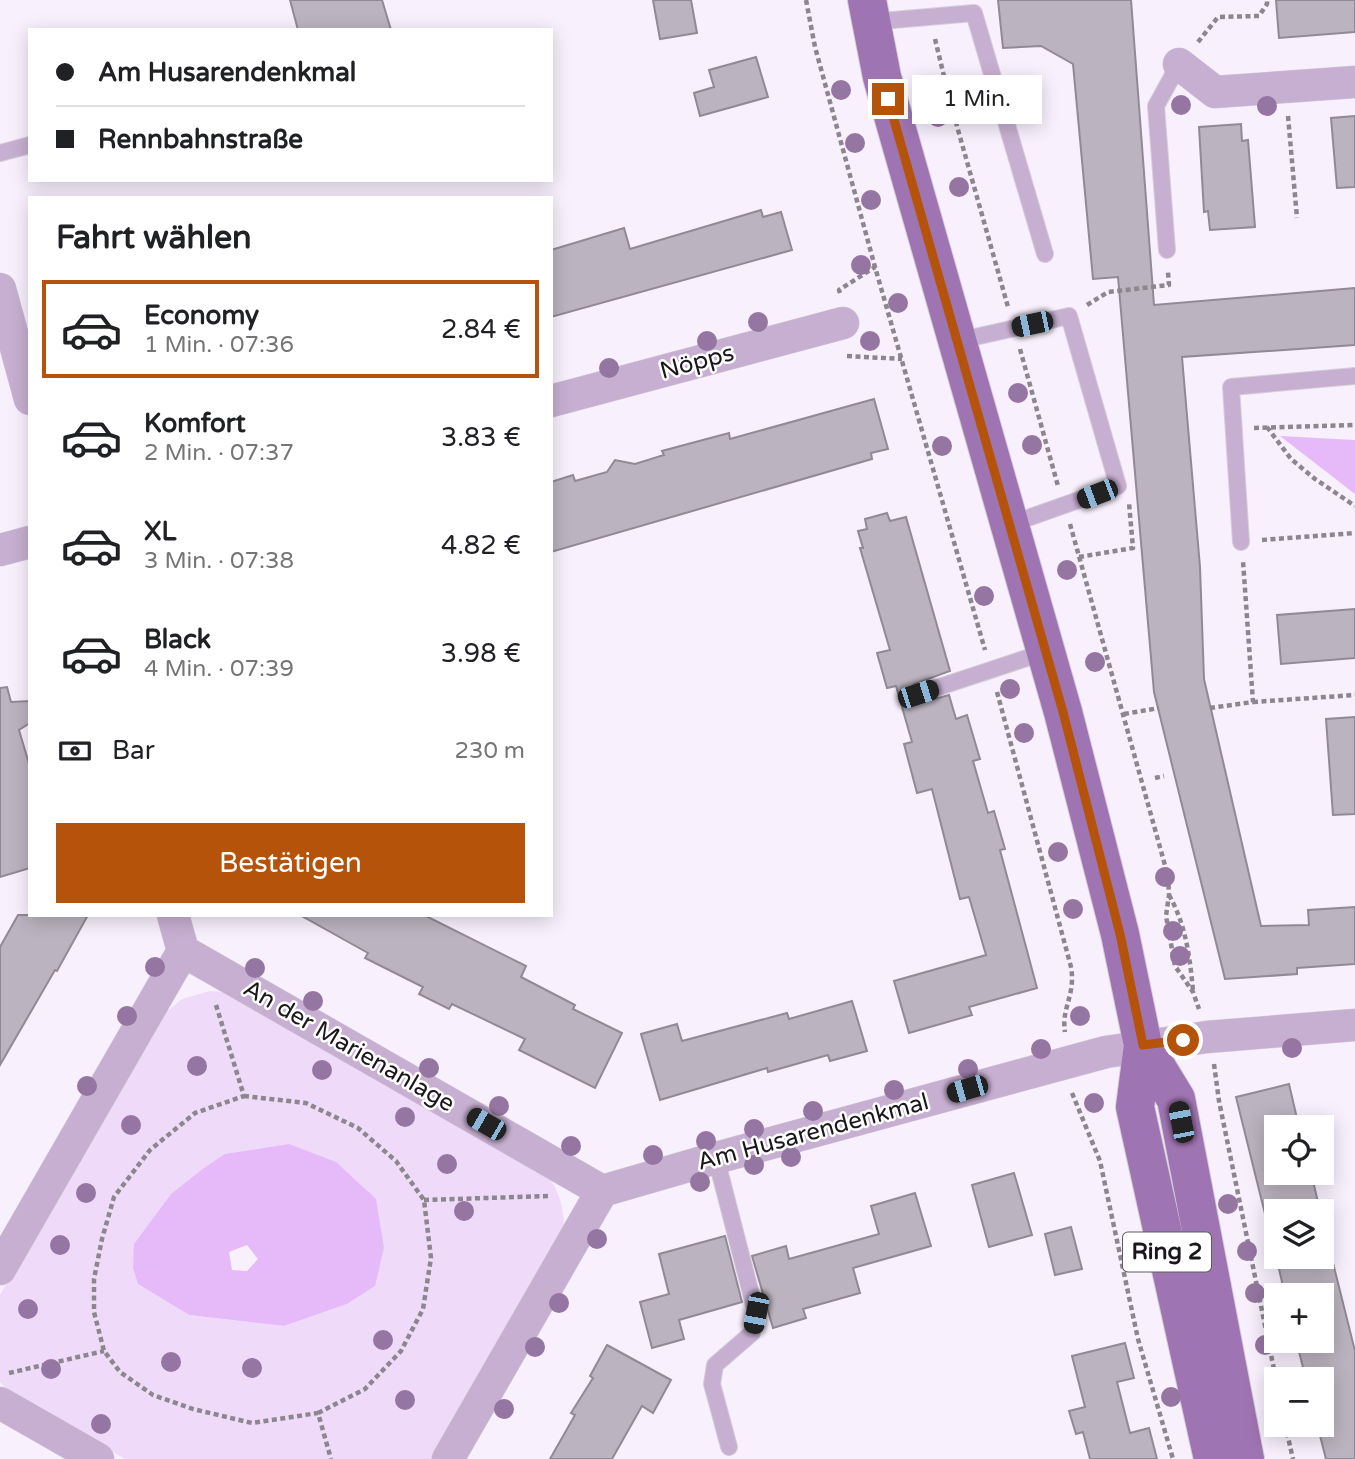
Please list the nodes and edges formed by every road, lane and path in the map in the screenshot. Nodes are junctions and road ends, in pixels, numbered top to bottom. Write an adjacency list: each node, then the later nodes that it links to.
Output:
1 (806, 0): 35 (path)
2 (1267, 0): 6 (path)
3 (973, 7): 5 (lane); 13 (lane)
4 (868, 11): 5 (lane); 18 (main road, Ring 2)
5 (930, 17): 17 (path)
6 (1179, 64): 8 (street); 12 (lane)
7 (1355, 82): 8 (street)
8 (1285, 88): 11 (path)
9 (28, 146): 10 (lane)
10 (0, 153)
11 (1297, 218)
12 (1167, 250): 15 (path)
13 (1045, 254)
14 (0, 289): 20 (street)
15 (1069, 316): 17 (lane); 25 (lane)
16 (843, 323): 21 (street, Nöpps)
17 (1014, 328): 18 (lane); 26 (path)
18 (957, 341): 28 (main road, Ring 2)
19 (1355, 376): 24 (lane)
20 (28, 392)
21 (553, 400)
22 (1355, 425): 23 (path)
23 (1267, 427): 24 (path); 27 (path)
24 (1234, 429): 30 (lane)
25 (1118, 486): 26 (lane); 33 (path)
26 (1064, 506): 28 (lane); 33 (path)
27 (1355, 506)
28 (1008, 526): 34 (main road, Ring 2)
29 (1355, 533): 30 (path)
30 (1241, 542): 38 (path)
31 (28, 543): 32 (street)
32 (0, 550)
33 (1079, 557): 41 (path)
34 (1045, 652): 35 (lane); 52 (main road, Ring 2)
35 (990, 670): 36 (lane); 51 (path)
36 (918, 694)
37 (1355, 695): 38 (path)
38 (1253, 702): 40 (path)
39 (1158, 708): 41 (path)
40 (1210, 708)
41 (1124, 714): 44 (path)
42 (1164, 776): 43 (path)
43 (1155, 778)
44 (1169, 895): 47 (path); 47 (path)
45 (174, 917): 46 (street)
46 (183, 951): 59 (street, An der Marienanlage); 61 (street)
47 (1193, 992): 49 (path)
48 (211, 998): 55 (path)
49 (1199, 1007)
50 (1355, 1026): 52 (street, Am Husarendenkmal)
51 (1066, 1036)
52 (1143, 1045): 58 (street, Am Husarendenkmal); 73 (main road, Ring 2); 74 (main road, Ring 2)
53 (1213, 1063): 63 (path)
54 (1072, 1091): 57 (path)
55 (244, 1096): 60 (path); 62 (path)
56 (1101, 1138): 57 (path)
57 (1092, 1139): 72 (path)
58 (716, 1158): 59 (street, Am Husarendenkmal); 68 (lane)
59 (602, 1191): 60 (path); 71 (street)
60 (424, 1200): 66 (path)
61 (0, 1269)
62 (104, 1351): 64 (path); 66 (path)
63 (1274, 1367)
64 (0, 1375)
65 (0, 1403): 69 (street)
66 (318, 1413): 70 (path)
67 (1288, 1437): 75 (path)
68 (729, 1447)
69 (97, 1459)
70 (331, 1459)
71 (448, 1459)
72 (1172, 1459)
73 (1213, 1459)
74 (1245, 1459)
75 (1293, 1459)

